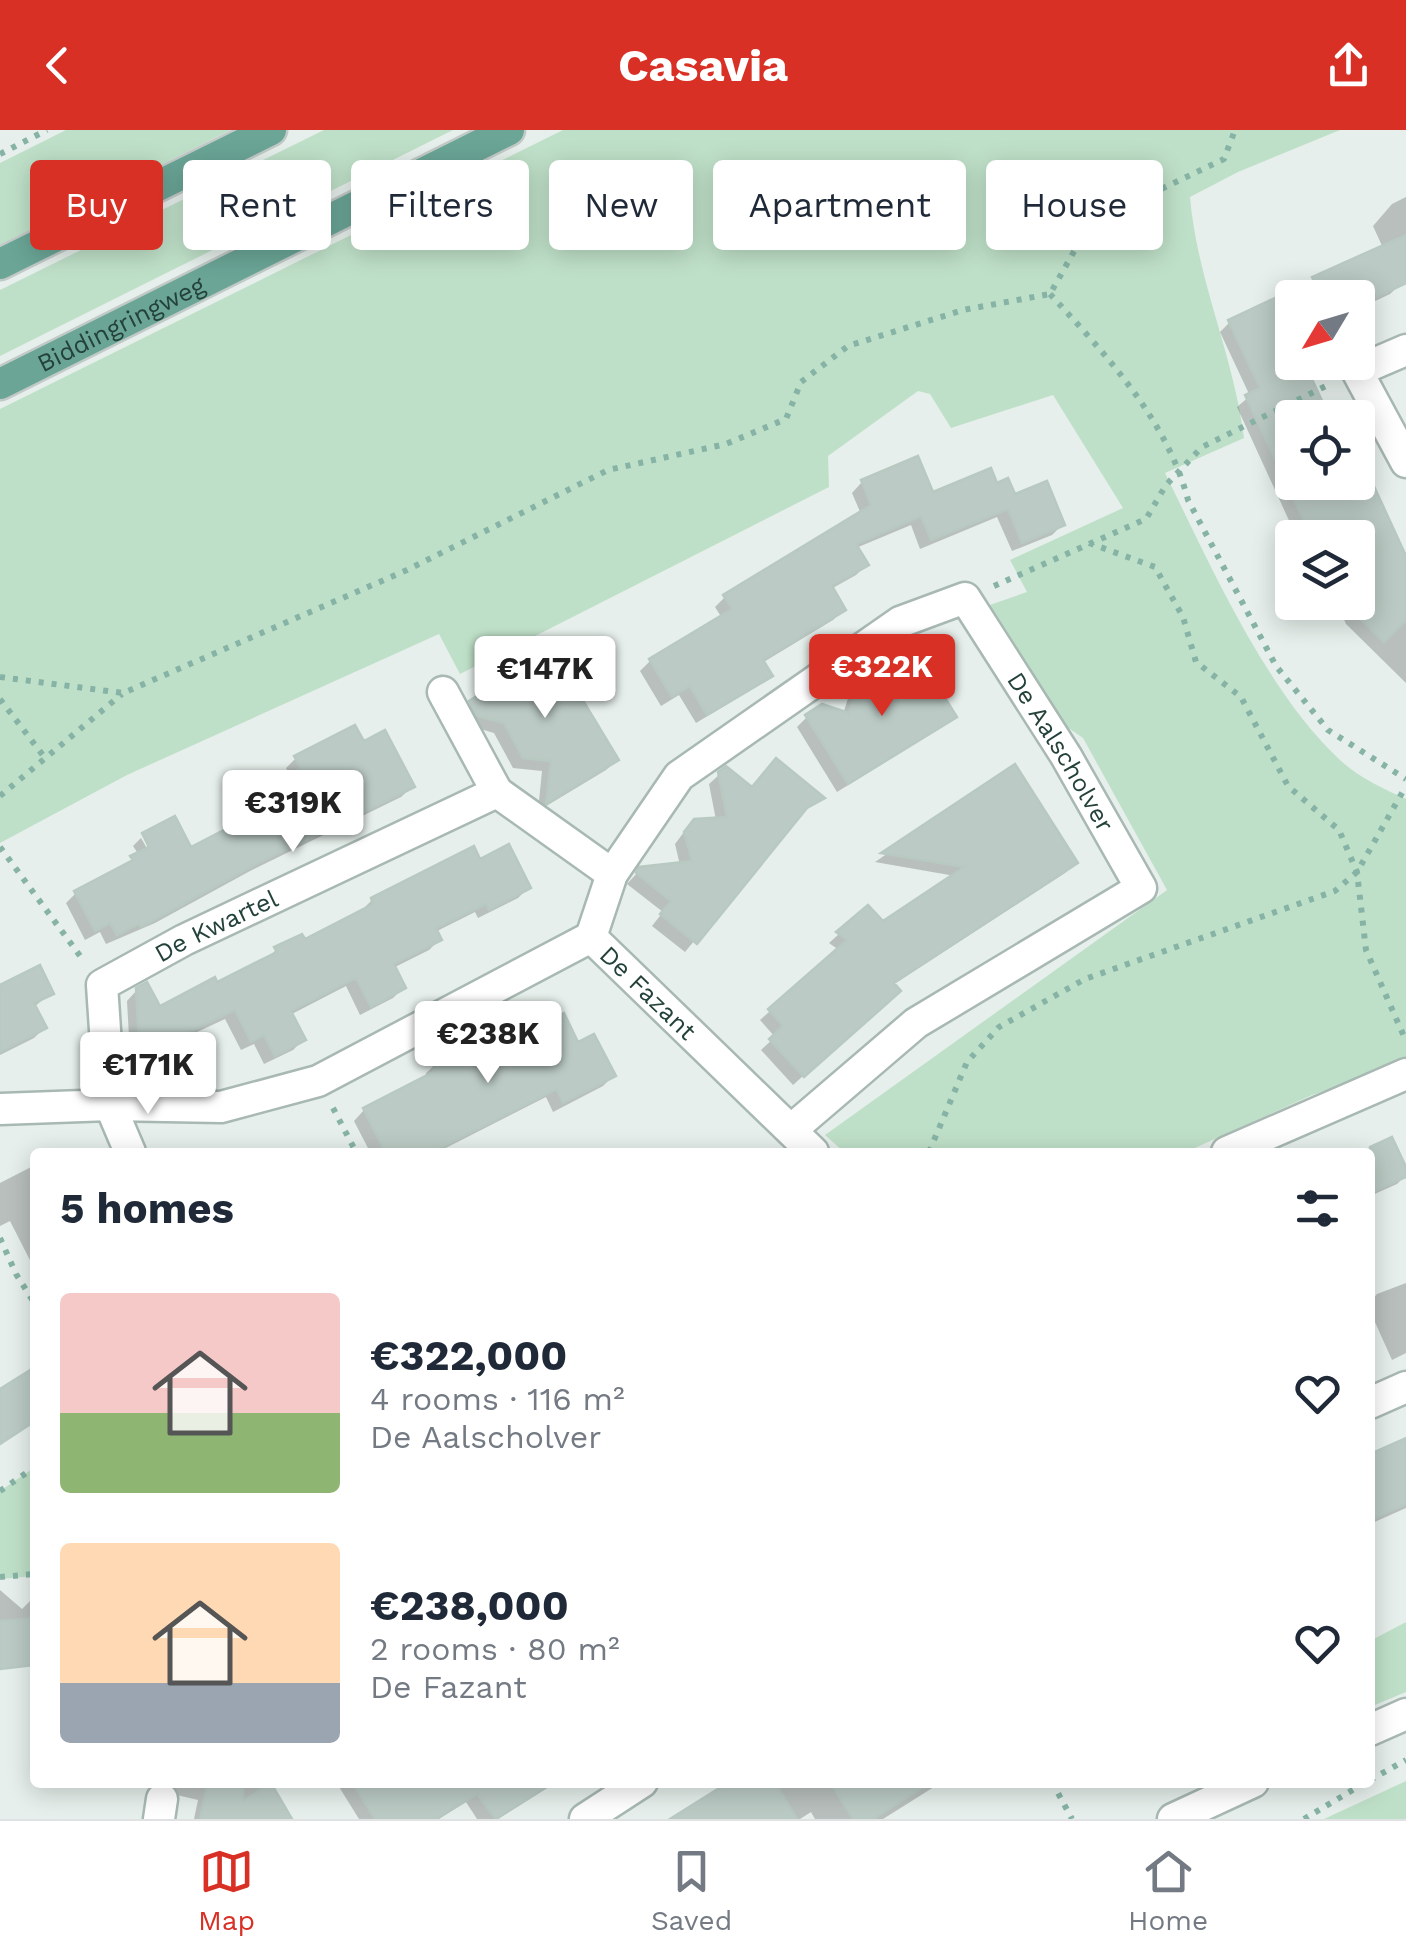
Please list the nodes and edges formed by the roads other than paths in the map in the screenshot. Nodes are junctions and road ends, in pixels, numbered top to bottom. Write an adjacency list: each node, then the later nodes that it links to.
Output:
1 (271, 130): 3 (main road)
2 (509, 130): 5 (main road, Biddingringweg)
3 (0, 264)
4 (1406, 350): 6 (street)
5 (0, 384)
6 (1406, 462)
7 (444, 692): 8 (street)
8 (496, 792): 9 (street); 12 (street, De Kwartel)
9 (612, 874): 10 (street); 14 (street, De Aalscholver)
10 (591, 937): 12 (street, De Fazant); 14 (street, De Fazant)
11 (1406, 1074): 17 (street)
12 (110, 1105): 13 (street, De Fazant); 15 (street)
13 (0, 1109)
14 (791, 1130): 16 (street, De Fazant)
15 (128, 1148)
16 (809, 1148)
17 (1236, 1148)
18 (1406, 1387): 19 (street)
19 (1375, 1401)
20 (1406, 1714): 21 (street)
21 (1375, 1728)
22 (633, 1788): 24 (street)
23 (1240, 1788): 25 (street)
24 (585, 1819)
25 (1172, 1819)

